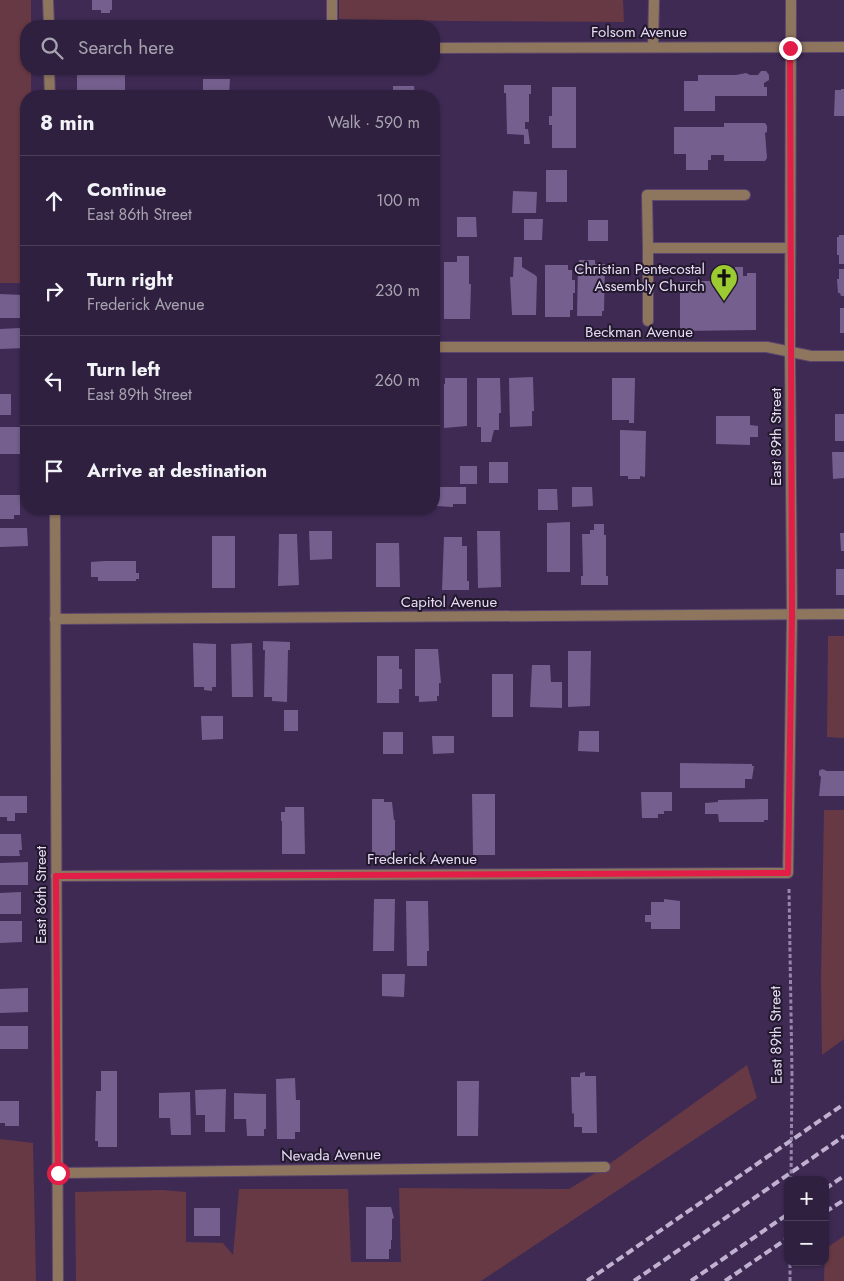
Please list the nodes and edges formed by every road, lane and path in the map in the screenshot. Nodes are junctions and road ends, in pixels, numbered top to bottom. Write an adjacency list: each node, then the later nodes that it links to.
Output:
1 (48, 0): 5 (street)
2 (332, 0): 6 (street)
3 (654, 0): 9 (street)
4 (791, 0): 10 (street, East 89th Street)
5 (49, 20)
6 (332, 20)
7 (844, 47): 10 (street, Folsom Avenue)
8 (440, 48): 9 (street, Folsom Avenue)
9 (653, 48): 10 (street, Folsom Avenue)
10 (790, 48): 15 (street, East 89th Street)
11 (49, 75): 12 (street)
12 (50, 90)
13 (745, 195): 14 (street)
14 (648, 248): 15 (street); 16 (street)
15 (790, 248): 18 (street, East 89th Street)
16 (648, 321)
17 (440, 347): 18 (street, Beckman Avenue)
18 (790, 351): 19 (street, Beckman Avenue); 21 (street, East 89th Street)
19 (844, 356)
20 (55, 515): 23 (street, East 86th Street)
21 (792, 614): 22 (street, Capitol Avenue); 23 (street, Capitol Avenue); 24 (street, East 89th Street)
22 (844, 614)
23 (55, 619): 25 (street, East 86th Street)
24 (788, 873): 25 (street, Frederick Avenue)
25 (56, 876): 28 (street, East 86th Street)
26 (789, 889): 29 (path, East 89th Street, bridge)
27 (605, 1167): 28 (street, Nevada Avenue)
28 (58, 1173): 31 (street, East 86th Street)
29 (791, 1176)
30 (790, 1266): 32 (path)
31 (58, 1281)
32 (790, 1281)

